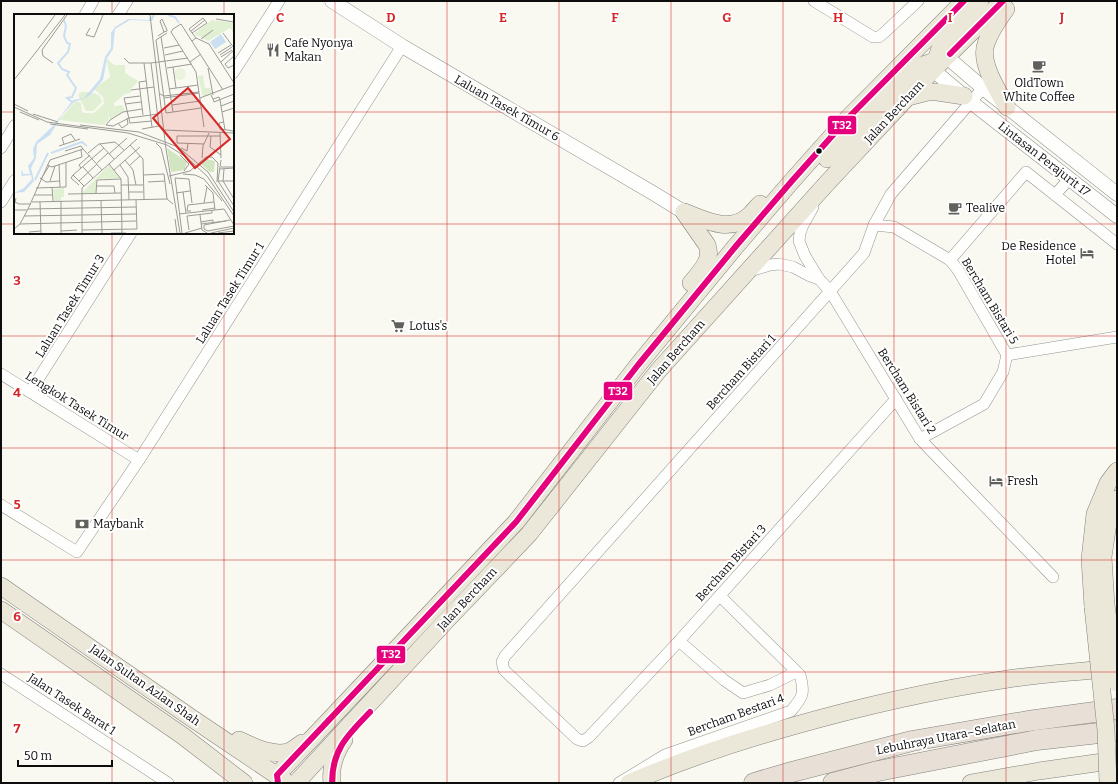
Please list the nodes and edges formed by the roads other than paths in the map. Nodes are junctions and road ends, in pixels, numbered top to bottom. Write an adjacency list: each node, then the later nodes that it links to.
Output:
1 (94, 1): 11 (street)
2 (127, 1): 12 (street)
3 (279, 1): 15 (street)
4 (332, 1): 13 (street, Laluan Tasek Timur 6)
5 (814, 1): 6 (street)
6 (918, 1)
7 (964, 1): 20 (main road, Jalan Bercham)
8 (980, 1): 14 (main road)
9 (1003, 1): 14 (main road, Jalan Bercham)
10 (1012, 1): 19 (main road)
11 (86, 14)
12 (119, 14)
13 (402, 46): 29 (street, Laluan Tasek Timur 6); 48 (street, Laluan Tasek Timur 1)
14 (934, 65): 16 (street, Lintasan Perajurit 17); 17 (main road, Jalan Bercham); 18 (street, Lintasan Perajurit 17); 32 (main road)
15 (234, 71)
16 (983, 88): 18 (street, Bercham Bistari 1); 19 (street, Lintasan Perajurit 17)
17 (908, 97): 18 (main road); 25 (main road, Jalan Bercham)
18 (967, 99): 23 (street, Lintasan Perajurit 17); 31 (street, Bercham Bistari 1)
19 (1007, 106): 26 (street, Lintasan Perajurit 17)
20 (849, 117): 29 (main road); 32 (main road, Jalan Bercham)
21 (14, 128): 22 (street)
22 (1, 148)
23 (1069, 178): 27 (street); 30 (street, Lintasan Perajurit 17)
24 (14, 182): 28 (street)
25 (826, 185): 36 (main road); 38 (main road, Jalan Bercham); 39 (street, Bercham Bistari 2)
26 (1117, 194)
27 (1055, 195): 35 (street); 37 (street)
28 (1, 202)
29 (684, 212): 34 (main road)
30 (1117, 216)
31 (874, 225): 37 (street, Bercham Bistari 5); 40 (street, Bercham Bistari 1)
32 (754, 226): 36 (main road, Jalan Bercham)
33 (130, 234): 45 (street, Laluan Tasek Timur 3)
34 (701, 236): 36 (main road); 43 (main road)
35 (1117, 244)
36 (736, 246): 43 (main road, Jalan Bercham)
37 (950, 260): 42 (street, Bercham Bistari 5)
38 (747, 272): 39 (street, Bercham Bistari 2); 57 (main road, Jalan Bercham)
39 (819, 279): 40 (street, Bercham Bistari 2)
40 (830, 291): 46 (street, Bercham Bistari 2); 67 (street, Bercham Bistari 1)
41 (1117, 337): 42 (street, Bercham Bistari 5)
42 (1008, 355): 47 (street)
43 (638, 365): 66 (main road, Jalan Bercham)
44 (1, 374): 45 (street, Lengkok Tasek Timur)
45 (30, 392): 48 (street, Lengkok Tasek Timur)
46 (896, 399): 47 (street, Bercham Bistari 2); 54 (street, Bercham Bistari 3)
47 (920, 439): 52 (street, Bercham Bistari 2)
48 (138, 460): 51 (street, Laluan Tasek Timur 1)
49 (1117, 471): 55 (main road)
50 (1117, 499): 55 (main road)
51 (1, 505)
52 (1053, 577)
53 (1, 586): 64 (main road, Jalan Sultan Azlan Shah)
54 (720, 596): 58 (street, Bercham Bistari 3); 60 (street, Bercham Bestari 4)
55 (1100, 606): 62 (main road, bridge); 79 (main road, bridge)
56 (1, 610): 70 (main road, Jalan Sultan Azlan Shah)
57 (445, 622): 72 (main road, Jalan Bercham); 73 (main road)
58 (679, 641): 60 (street); 67 (street, Bercham Bistari 3)
59 (1117, 668): 75 (main road)
60 (796, 672): 74 (street, Bercham Bestari 4)
61 (1, 674): 71 (street, Jalan Tasek Barat 1)
62 (1117, 683)
63 (1117, 708): 76 (highway, Lebuhraya Utara–Selatan)
64 (190, 717): 66 (main road); 69 (main road, Jalan Sultan Azlan Shah)
65 (1117, 731): 77 (highway, Lebuhraya Utara–Selatan)
66 (317, 733): 69 (main road, Jalan Bercham)
67 (583, 741)
68 (1117, 760): 78 (main road)
69 (281, 780)
70 (243, 781)
71 (168, 783)
72 (296, 783)
73 (332, 783)
74 (619, 783)
75 (629, 783)
76 (754, 783)
77 (832, 783)
78 (971, 783)
79 (1108, 783)

